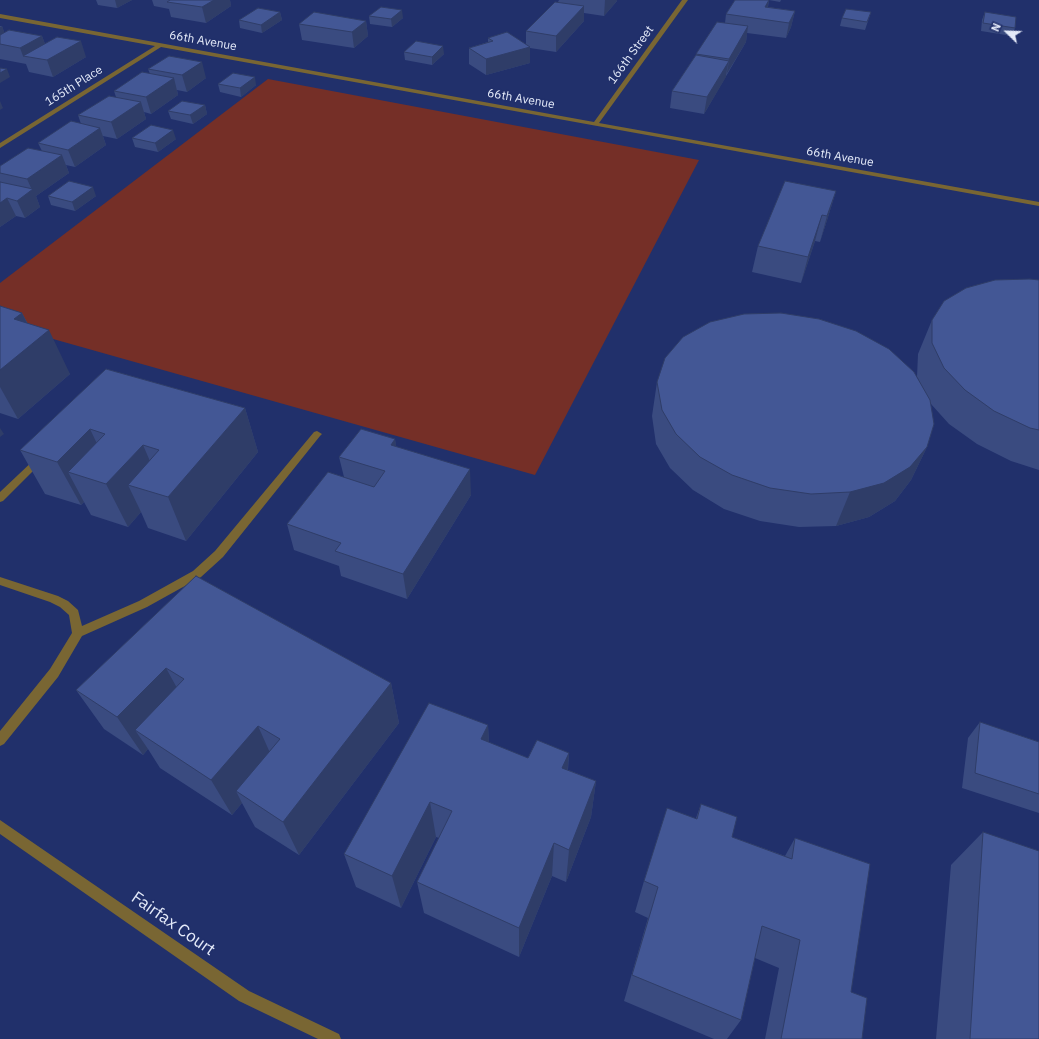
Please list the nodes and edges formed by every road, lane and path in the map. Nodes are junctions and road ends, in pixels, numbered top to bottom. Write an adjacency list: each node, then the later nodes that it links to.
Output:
1 (685, 0): 4 (street, 166th Street)
2 (0, 16): 3 (street, 66th Avenue)
3 (160, 45): 4 (street, 66th Avenue); 5 (street, 165th Place)
4 (595, 124): 6 (street, 66th Avenue)
5 (0, 146)
6 (1039, 204)
7 (317, 434): 11 (street)
8 (50, 450): 9 (street)
9 (0, 498)
10 (0, 581): 11 (street)
11 (78, 633): 12 (street)
12 (0, 740)
13 (0, 826): 14 (street, Fairfax Court)
14 (334, 1039)

